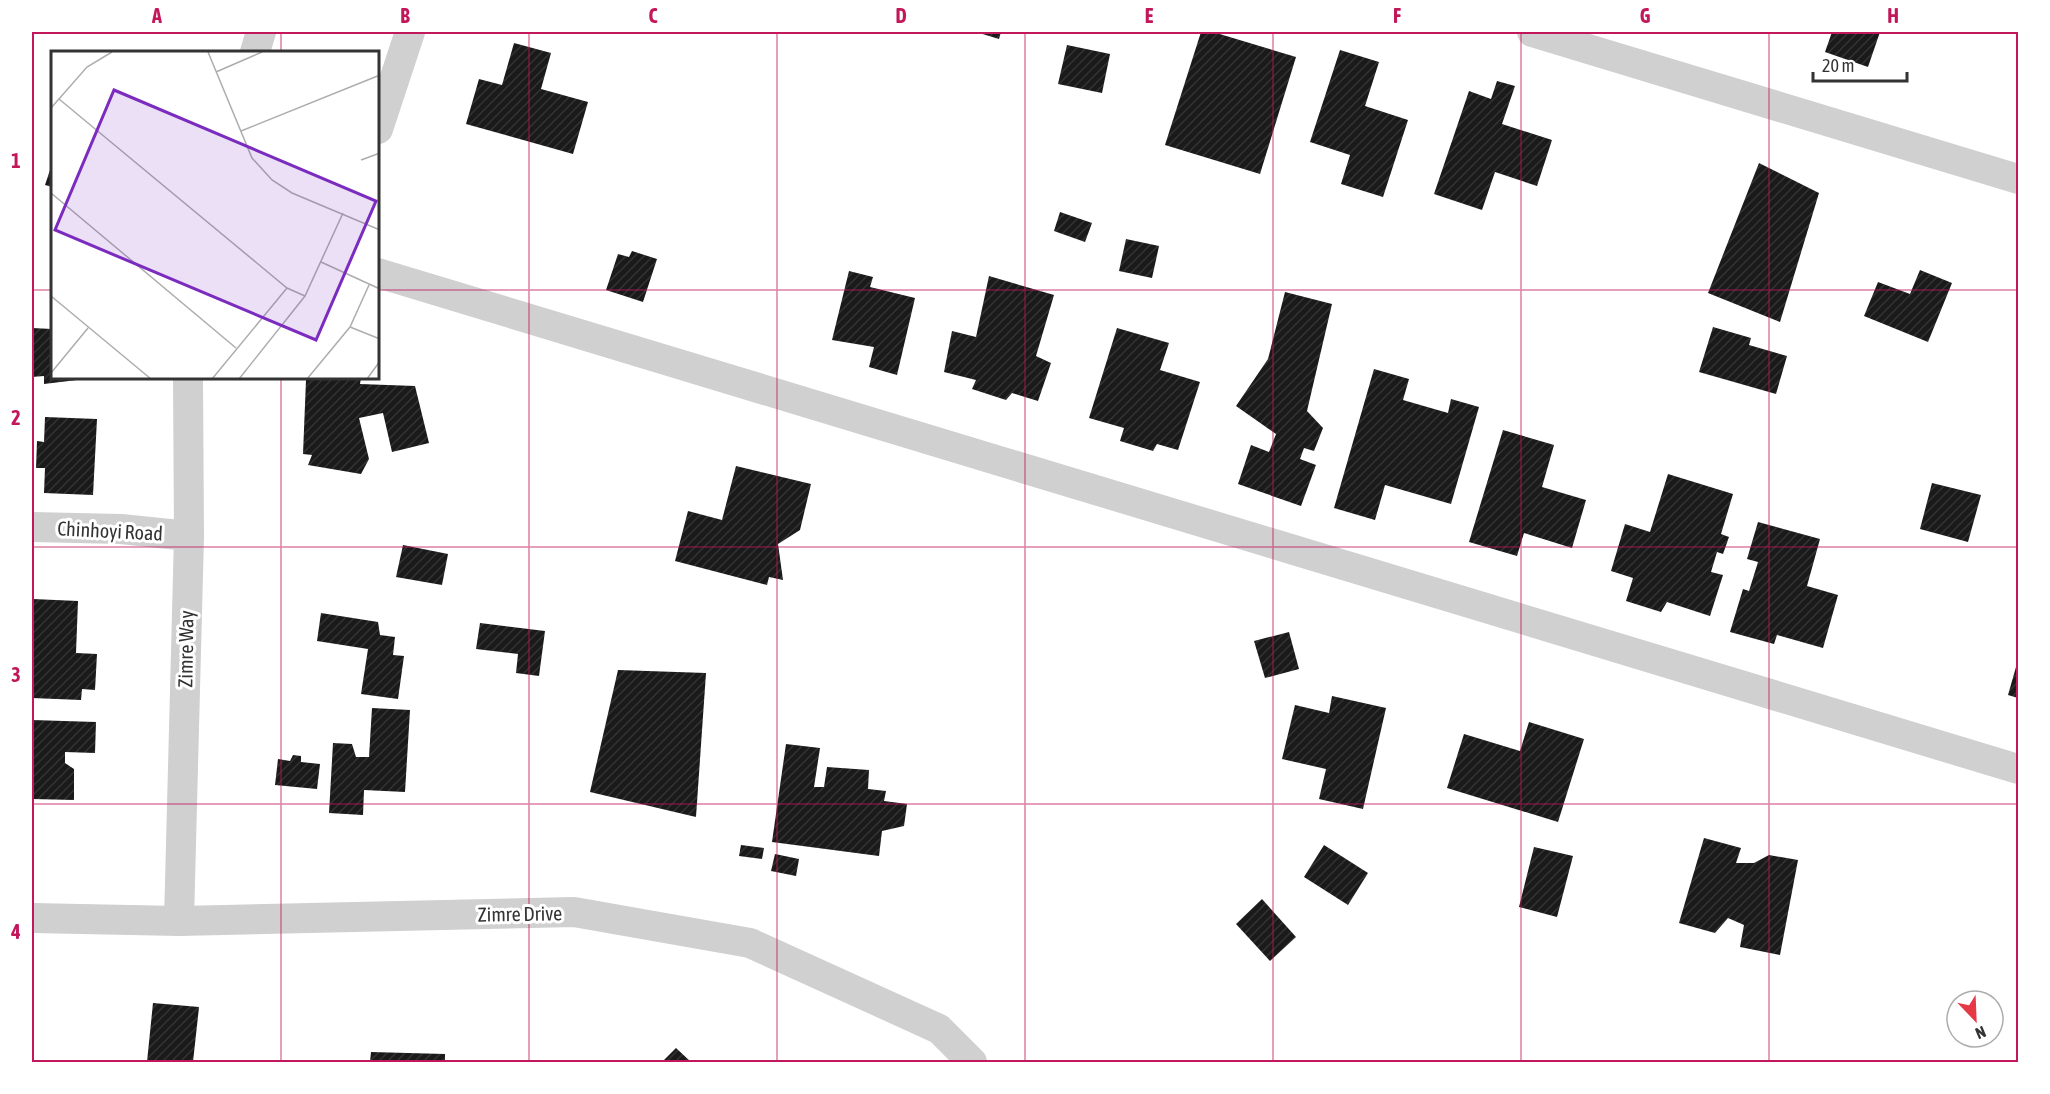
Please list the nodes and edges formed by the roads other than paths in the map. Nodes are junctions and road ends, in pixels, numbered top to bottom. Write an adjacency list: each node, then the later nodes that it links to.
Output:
1 (261, 32): 4 (street)
2 (410, 32): 5 (street)
3 (1533, 32): 6 (street)
4 (255, 51)
5 (380, 123)
6 (2019, 179)
7 (380, 274): 11 (street)
8 (188, 380): 10 (street, Zimre Way)
9 (32, 527): 10 (street, Chinhoyi Road)
10 (189, 536): 13 (street, Zimre Way)
11 (2019, 769)
12 (32, 918): 13 (street, Zimre Drive)
13 (179, 921): 14 (street, Zimre Drive)
14 (972, 1062)

